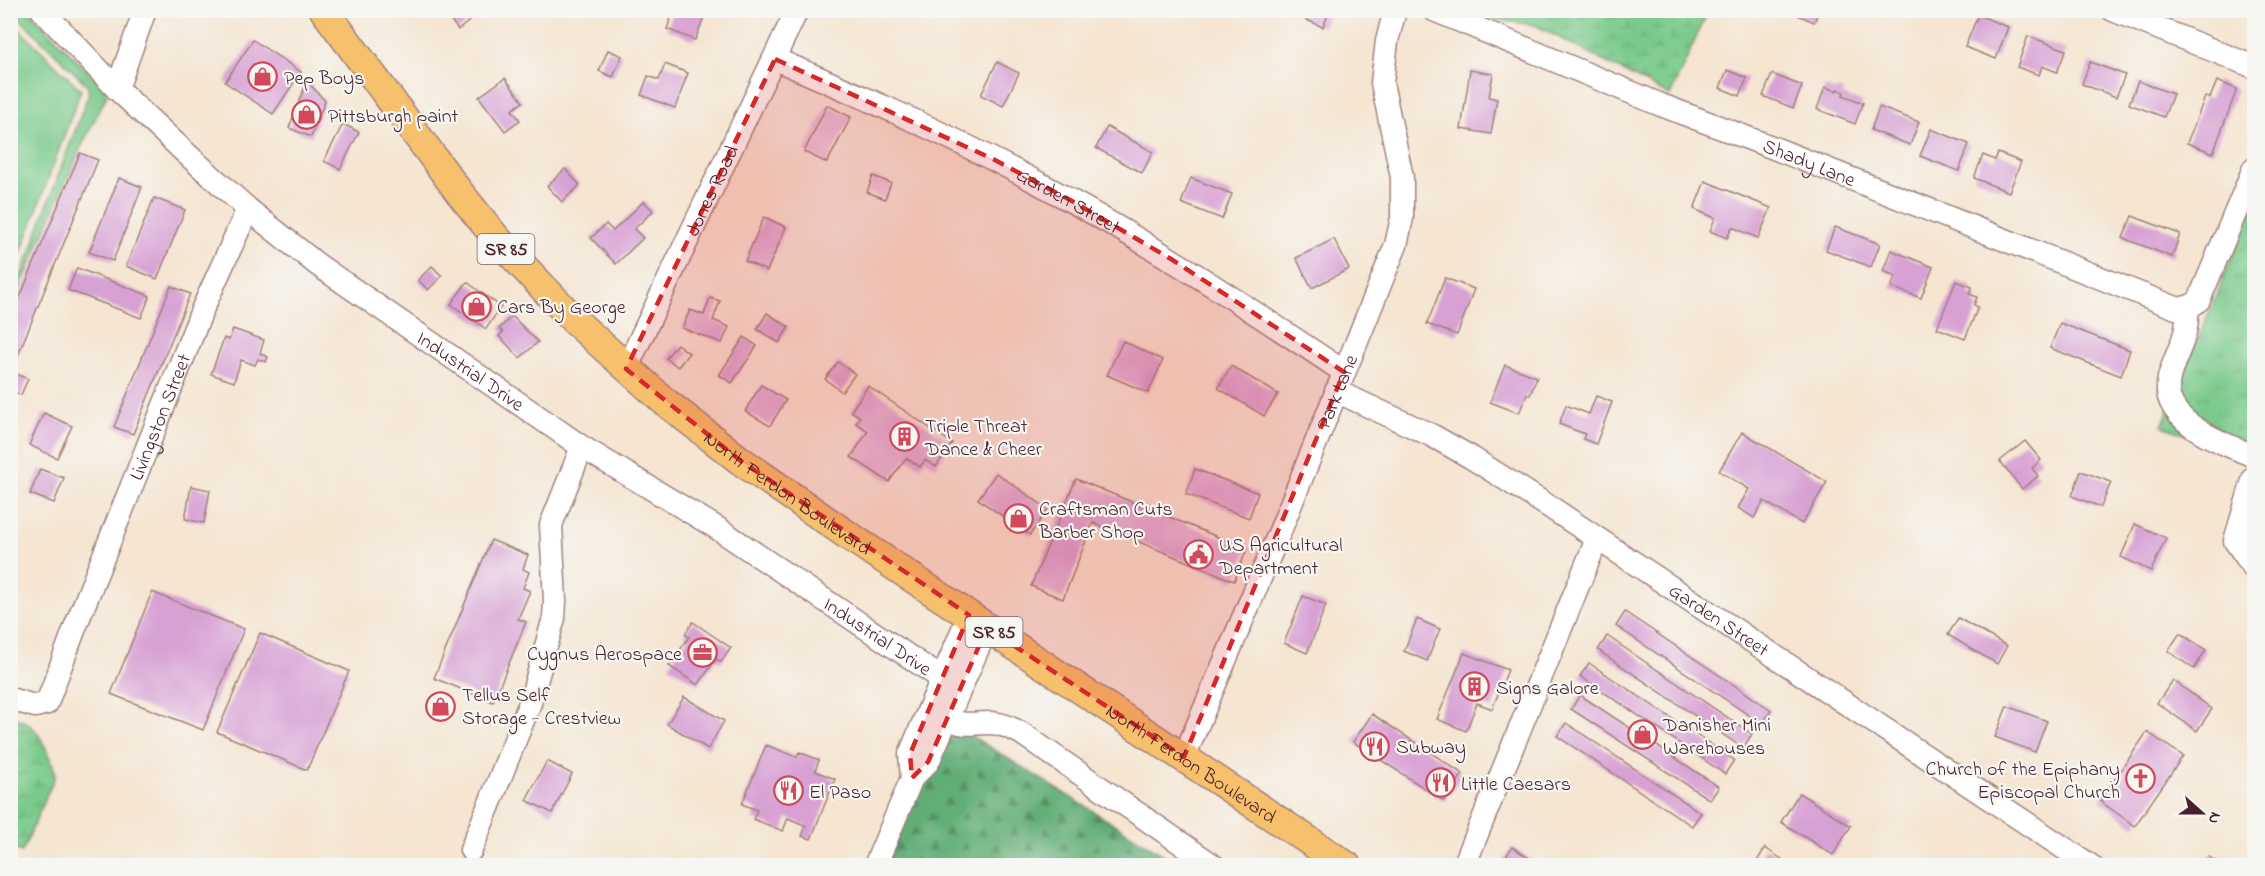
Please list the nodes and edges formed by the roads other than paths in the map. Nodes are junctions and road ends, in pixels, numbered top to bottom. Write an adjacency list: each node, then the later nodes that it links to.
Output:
1 (42, 10): 10 (street, Industrial Drive)
2 (145, 10): 10 (street)
3 (324, 10): 14 (main road, North Ferdon Boulevard / SR 85)
4 (797, 10): 8 (street, Jones Road)
5 (1395, 10): 15 (street, Park Lane)
6 (1434, 10): 13 (street, Shady Lane)
7 (2113, 10): 9 (street)
8 (775, 59): 14 (street, Jones Road); 15 (street, Garden Street)
9 (2254, 67)
10 (117, 89): 12 (street, Industrial Drive)
11 (2254, 168): 13 (street)
12 (248, 208): 16 (street, Industrial Drive); 23 (street, Livingston Street)
13 (2187, 307): 17 (street)
14 (626, 369): 21 (main road, North Ferdon Boulevard / SR 85)
15 (1340, 382): 19 (street, Garden Street); 25 (street, Park Lane)
16 (582, 447): 22 (street, Industrial Drive); 27 (street)
17 (2254, 456)
18 (2254, 477): 20 (street)
19 (1597, 539): 31 (street); 32 (street, Garden Street)
20 (2254, 568)
21 (978, 621): 22 (street); 24 (street); 25 (main road, North Ferdon Boulevard / SR 85)
22 (941, 678): 26 (street)
23 (10, 699)
24 (946, 718): 26 (street); 29 (street)
25 (1184, 758): 30 (main road, North Ferdon Boulevard / SR 85)
26 (912, 778): 28 (street)
27 (471, 850)
28 (875, 866)
29 (1214, 866)
30 (1347, 866)
31 (1464, 866)
32 (2091, 866)

